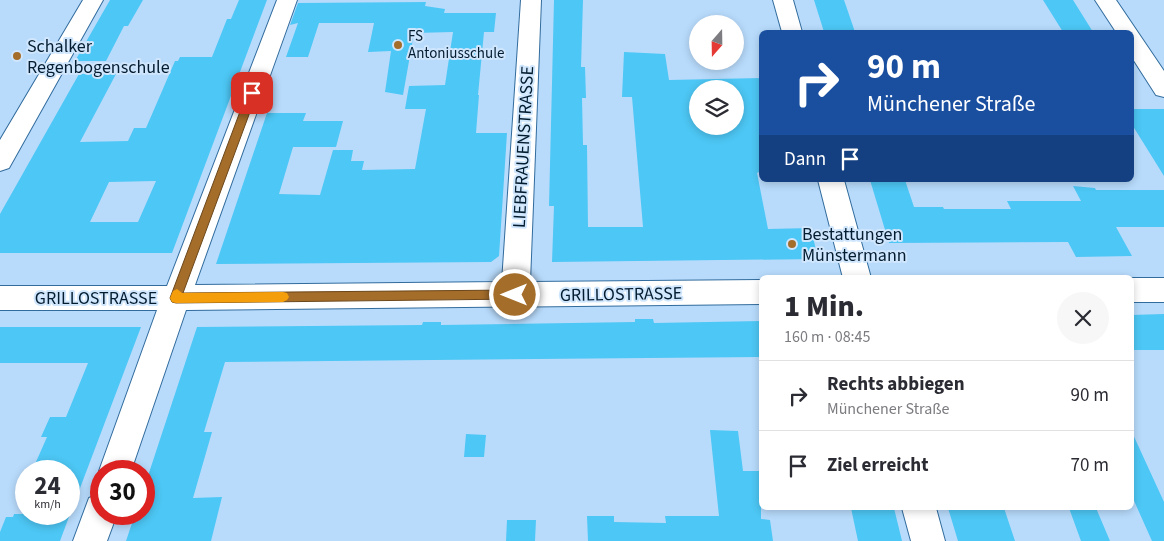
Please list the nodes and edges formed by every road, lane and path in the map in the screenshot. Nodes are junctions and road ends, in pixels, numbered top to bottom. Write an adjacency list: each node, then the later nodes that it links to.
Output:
1 (93, 0): 10 (street)
2 (287, 0): 18 (street)
3 (531, 0): 16 (street, LIEBFRAUENSTRASSE)
4 (784, 0): 6 (street)
5 (1105, 0): 7 (street)
6 (792, 30)
7 (1126, 30)
8 (1134, 44): 9 (street)
9 (1164, 89)
10 (0, 161)
11 (832, 182): 12 (street)
12 (856, 275)
13 (1134, 290): 14 (street)
14 (1164, 290)
15 (759, 292): 16 (street, GRILLOSTRASSE)
16 (515, 295): 18 (street, GRILLOSTRASSE)
17 (0, 298): 18 (street, GRILLOSTRASSE)
18 (176, 298): 19 (street)
19 (119, 460)
20 (920, 510): 23 (street)
21 (96, 525): 22 (street)
22 (90, 541)
23 (928, 541)

